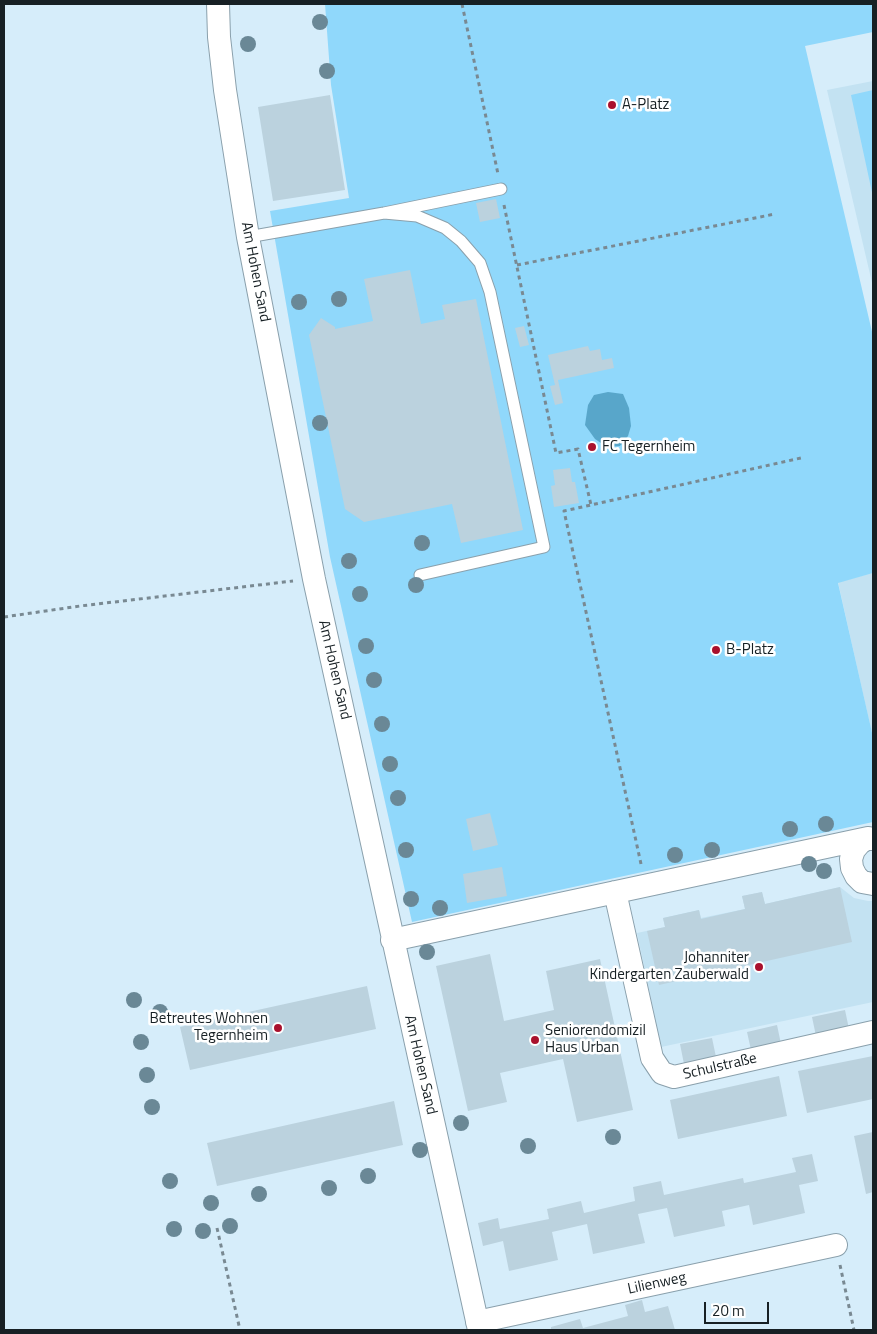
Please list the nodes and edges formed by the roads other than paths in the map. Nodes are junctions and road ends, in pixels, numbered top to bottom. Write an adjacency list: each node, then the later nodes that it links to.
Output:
1 (218, 4): 4 (street, Am Hohen Sand)
2 (501, 189): 3 (lane)
3 (384, 213): 4 (lane); 5 (lane)
4 (248, 237): 9 (street, Am Hohen Sand)
5 (420, 575)
6 (871, 839): 7 (street); 8 (street)
7 (873, 884)
8 (615, 892): 9 (street); 10 (street, Schulstraße)
9 (392, 940): 12 (street, Am Hohen Sand)
10 (873, 1032)
11 (836, 1245): 12 (street, Lilienweg)
12 (478, 1326)

